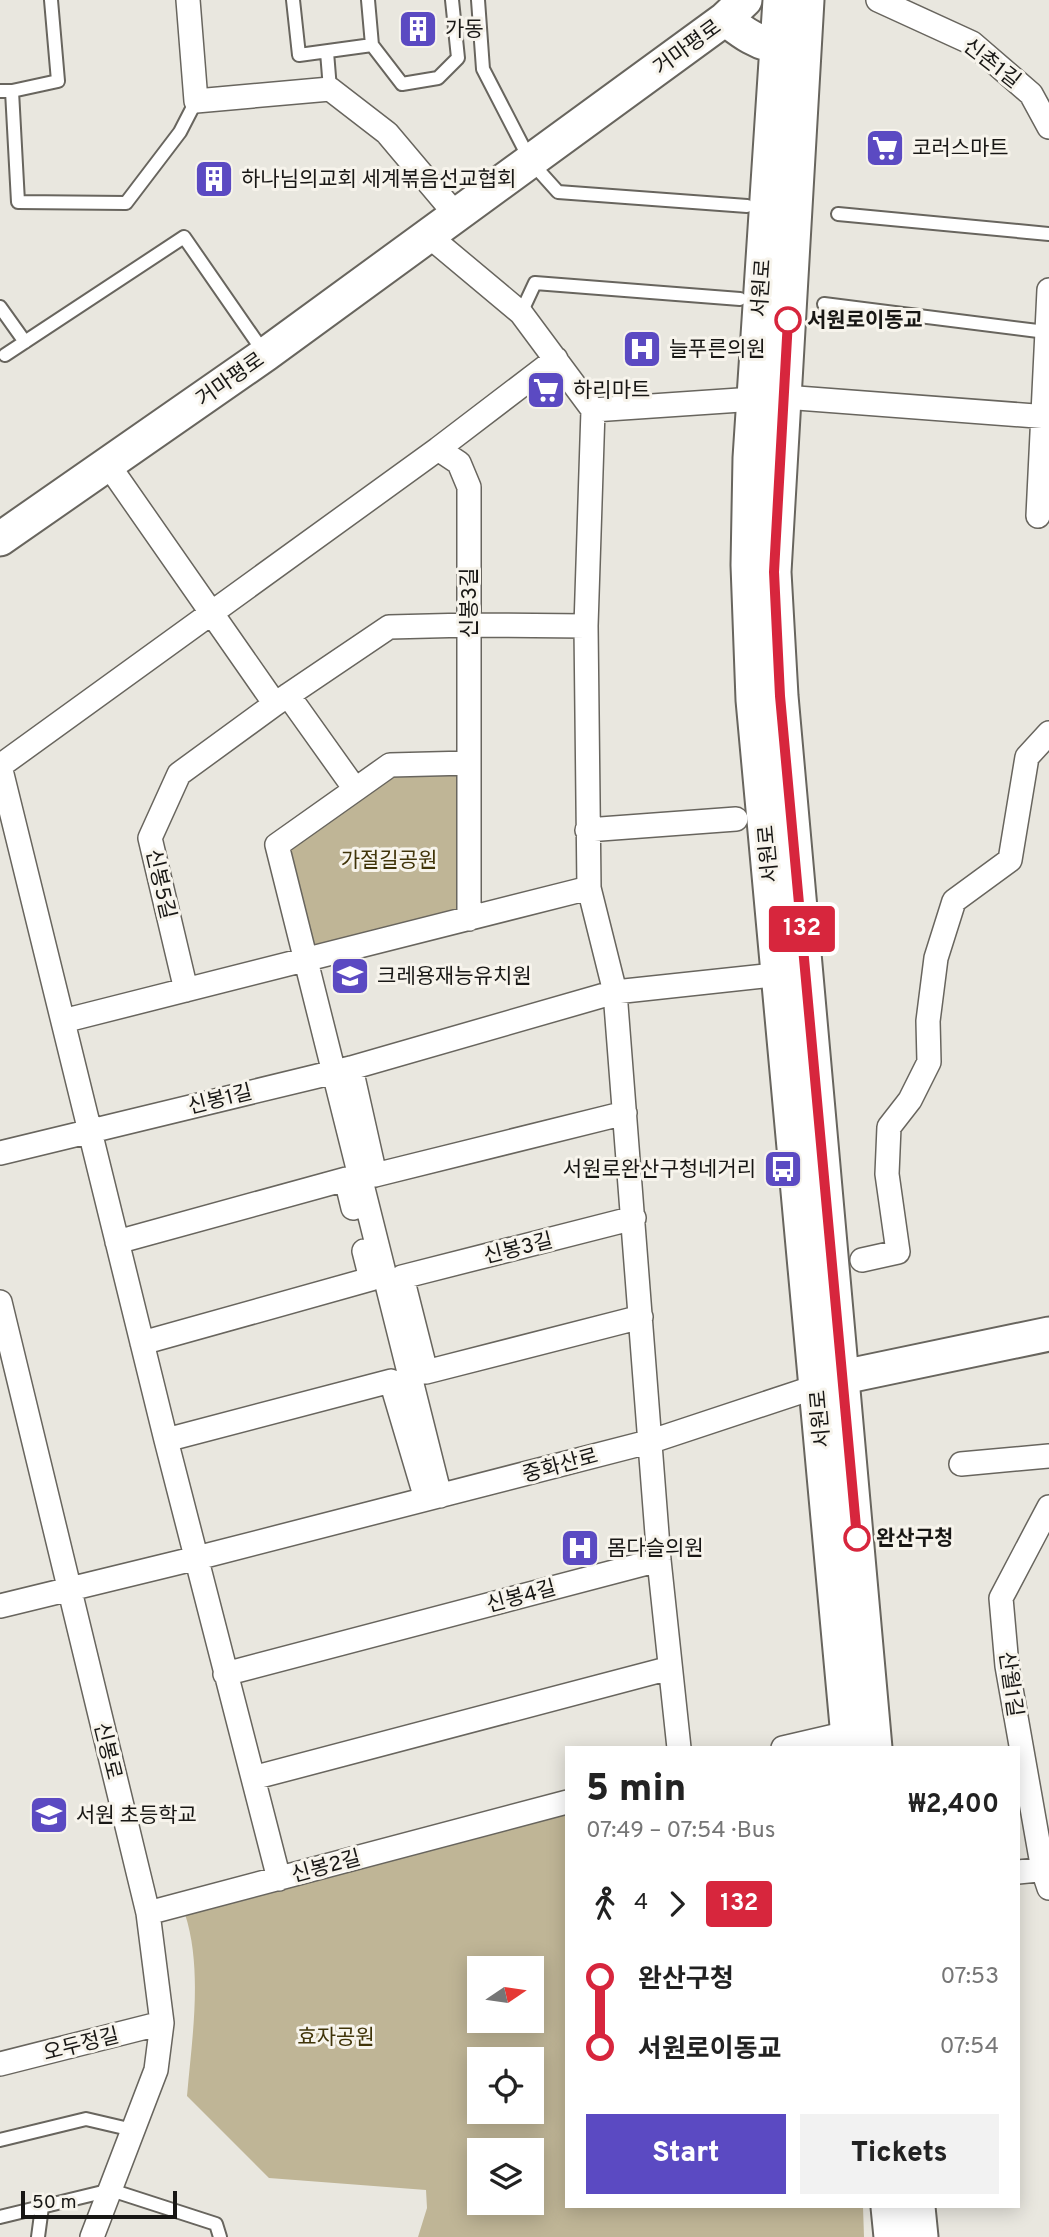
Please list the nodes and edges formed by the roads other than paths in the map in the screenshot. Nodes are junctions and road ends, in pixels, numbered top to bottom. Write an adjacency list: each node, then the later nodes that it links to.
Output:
1 (51, 0): 15 (lane)
2 (188, 0): 16 (street)
3 (293, 0): 13 (lane)
4 (368, 0): 11 (lane)
5 (452, 0): 11 (lane)
6 (478, 0): 18 (lane)
7 (780, 0): 12 (street, 서원로)
8 (807, 0): 34 (street, 서원로)
9 (878, 0): 17 (street, 신촌1길)
10 (735, 10): 12 (street); 18 (street, 거마평로)
11 (372, 46): 13 (lane)
12 (777, 46): 34 (street, 서원로)
13 (327, 52): 14 (lane)
14 (330, 89): 16 (street); 21 (street)
15 (6, 91): 16 (lane)
16 (196, 101)
17 (1049, 127)
18 (531, 162): 19 (lane); 21 (street, 거마평로)
19 (747, 206)
20 (838, 215): 22 (lane)
21 (457, 216): 23 (street, 거마평로)
22 (1049, 234)
23 (429, 236): 28 (street); 31 (street, 거마평로)
24 (1049, 290): 29 (street)
25 (740, 299): 28 (lane)
26 (824, 304): 29 (lane)
27 (0, 307): 30 (lane)
28 (521, 313): 33 (street)
29 (1046, 332): 36 (street)
30 (25, 342): 31 (lane); 32 (lane)
31 (265, 354): 38 (street, 거마평로)
32 (5, 355)
33 (556, 359): 35 (street); 37 (street)
34 (769, 398): 35 (street); 36 (street); 54 (street, 서원로)
35 (593, 410): 43 (street)
36 (1046, 417): 39 (street)
37 (438, 449): 41 (street); 42 (street, 신봉3길)
38 (107, 463): 40 (street, 거마평로); 41 (street)
39 (1038, 516)
40 (0, 539)
41 (212, 615): 44 (street); 47 (street)
42 (469, 625): 43 (street, 신봉5길); 44 (street, 신봉5길); 46 (street, 신봉3길)
43 (586, 626): 50 (street)
44 (281, 699): 48 (street); 55 (street, 신봉5길)
45 (1049, 733): 64 (street)
46 (469, 763): 48 (street); 52 (street, 신봉3길)
47 (0, 766): 57 (street)
48 (355, 789): 53 (street)
49 (736, 819): 50 (street)
50 (587, 830): 51 (street)
51 (589, 888): 52 (street); 56 (street)
52 (469, 919): 53 (street)
53 (307, 961): 55 (street); 74 (street)
54 (792, 973): 56 (street); 69 (street, 서원로)
55 (186, 990): 57 (street)
56 (615, 992): 58 (street); 59 (street)
57 (63, 1021): 60 (street)
58 (351, 1068): 59 (street); 60 (street, 신봉1길)
59 (625, 1112): 62 (street)
60 (90, 1131): 61 (street, 신봉1길); 63 (street)
61 (0, 1153)
62 (634, 1218): 66 (street); 66 (street, 신봉3길)
63 (117, 1242): 68 (street); 68 (street)
64 (862, 1260)
65 (0, 1302): 78 (street, 신봉로)
66 (641, 1317): 71 (street)
67 (1049, 1334): 69 (street, 중화산로)
68 (142, 1343): 70 (street)
69 (830, 1382): 71 (street, 중화산로); 82 (street, 서원로); 85 (street, 서원로)
70 (166, 1440): 74 (street); 76 (street)
71 (652, 1441): 74 (street, 중화산로); 77 (street)
72 (1049, 1456): 73 (street)
73 (961, 1464)
74 (433, 1497): 76 (street, 중화산로)
75 (1049, 1507): 89 (street, 산월1길)
76 (197, 1558): 78 (street, 중화산로); 81 (street, 신봉2길)
77 (659, 1560): 80 (street); 81 (street, 신봉4길)
78 (69, 1588): 79 (street, 중화산로); 91 (street, 신봉로)
79 (0, 1606)
80 (670, 1668): 83 (street); 86 (street)
81 (225, 1674): 86 (street, 신봉2길)
82 (844, 1742): 84 (street)
83 (679, 1746)
84 (803, 1746)
85 (875, 1746)
86 (253, 1778): 90 (street, 신봉2길)
87 (565, 1803): 90 (street, 신봉2길)
88 (1020, 1872): 89 (street, 산월1길)
89 (1047, 1875)
90 (279, 1879): 91 (street)
91 (148, 1913): 92 (street, 신봉로)
92 (162, 2023): 93 (street, 오두정길); 94 (street, 신봉로)
93 (0, 2064)
94 (133, 2130): 95 (lane); 96 (street, 신봉로)
95 (0, 2140)
96 (111, 2190): 97 (lane); 101 (street, 신봉로); 103 (lane)
97 (42, 2207): 100 (lane); 102 (lane)
98 (888, 2208): 104 (street)
99 (918, 2208): 105 (street)
100 (0, 2217)
101 (97, 2235)
102 (38, 2237)
103 (220, 2237)
104 (891, 2237)
105 (921, 2237)

